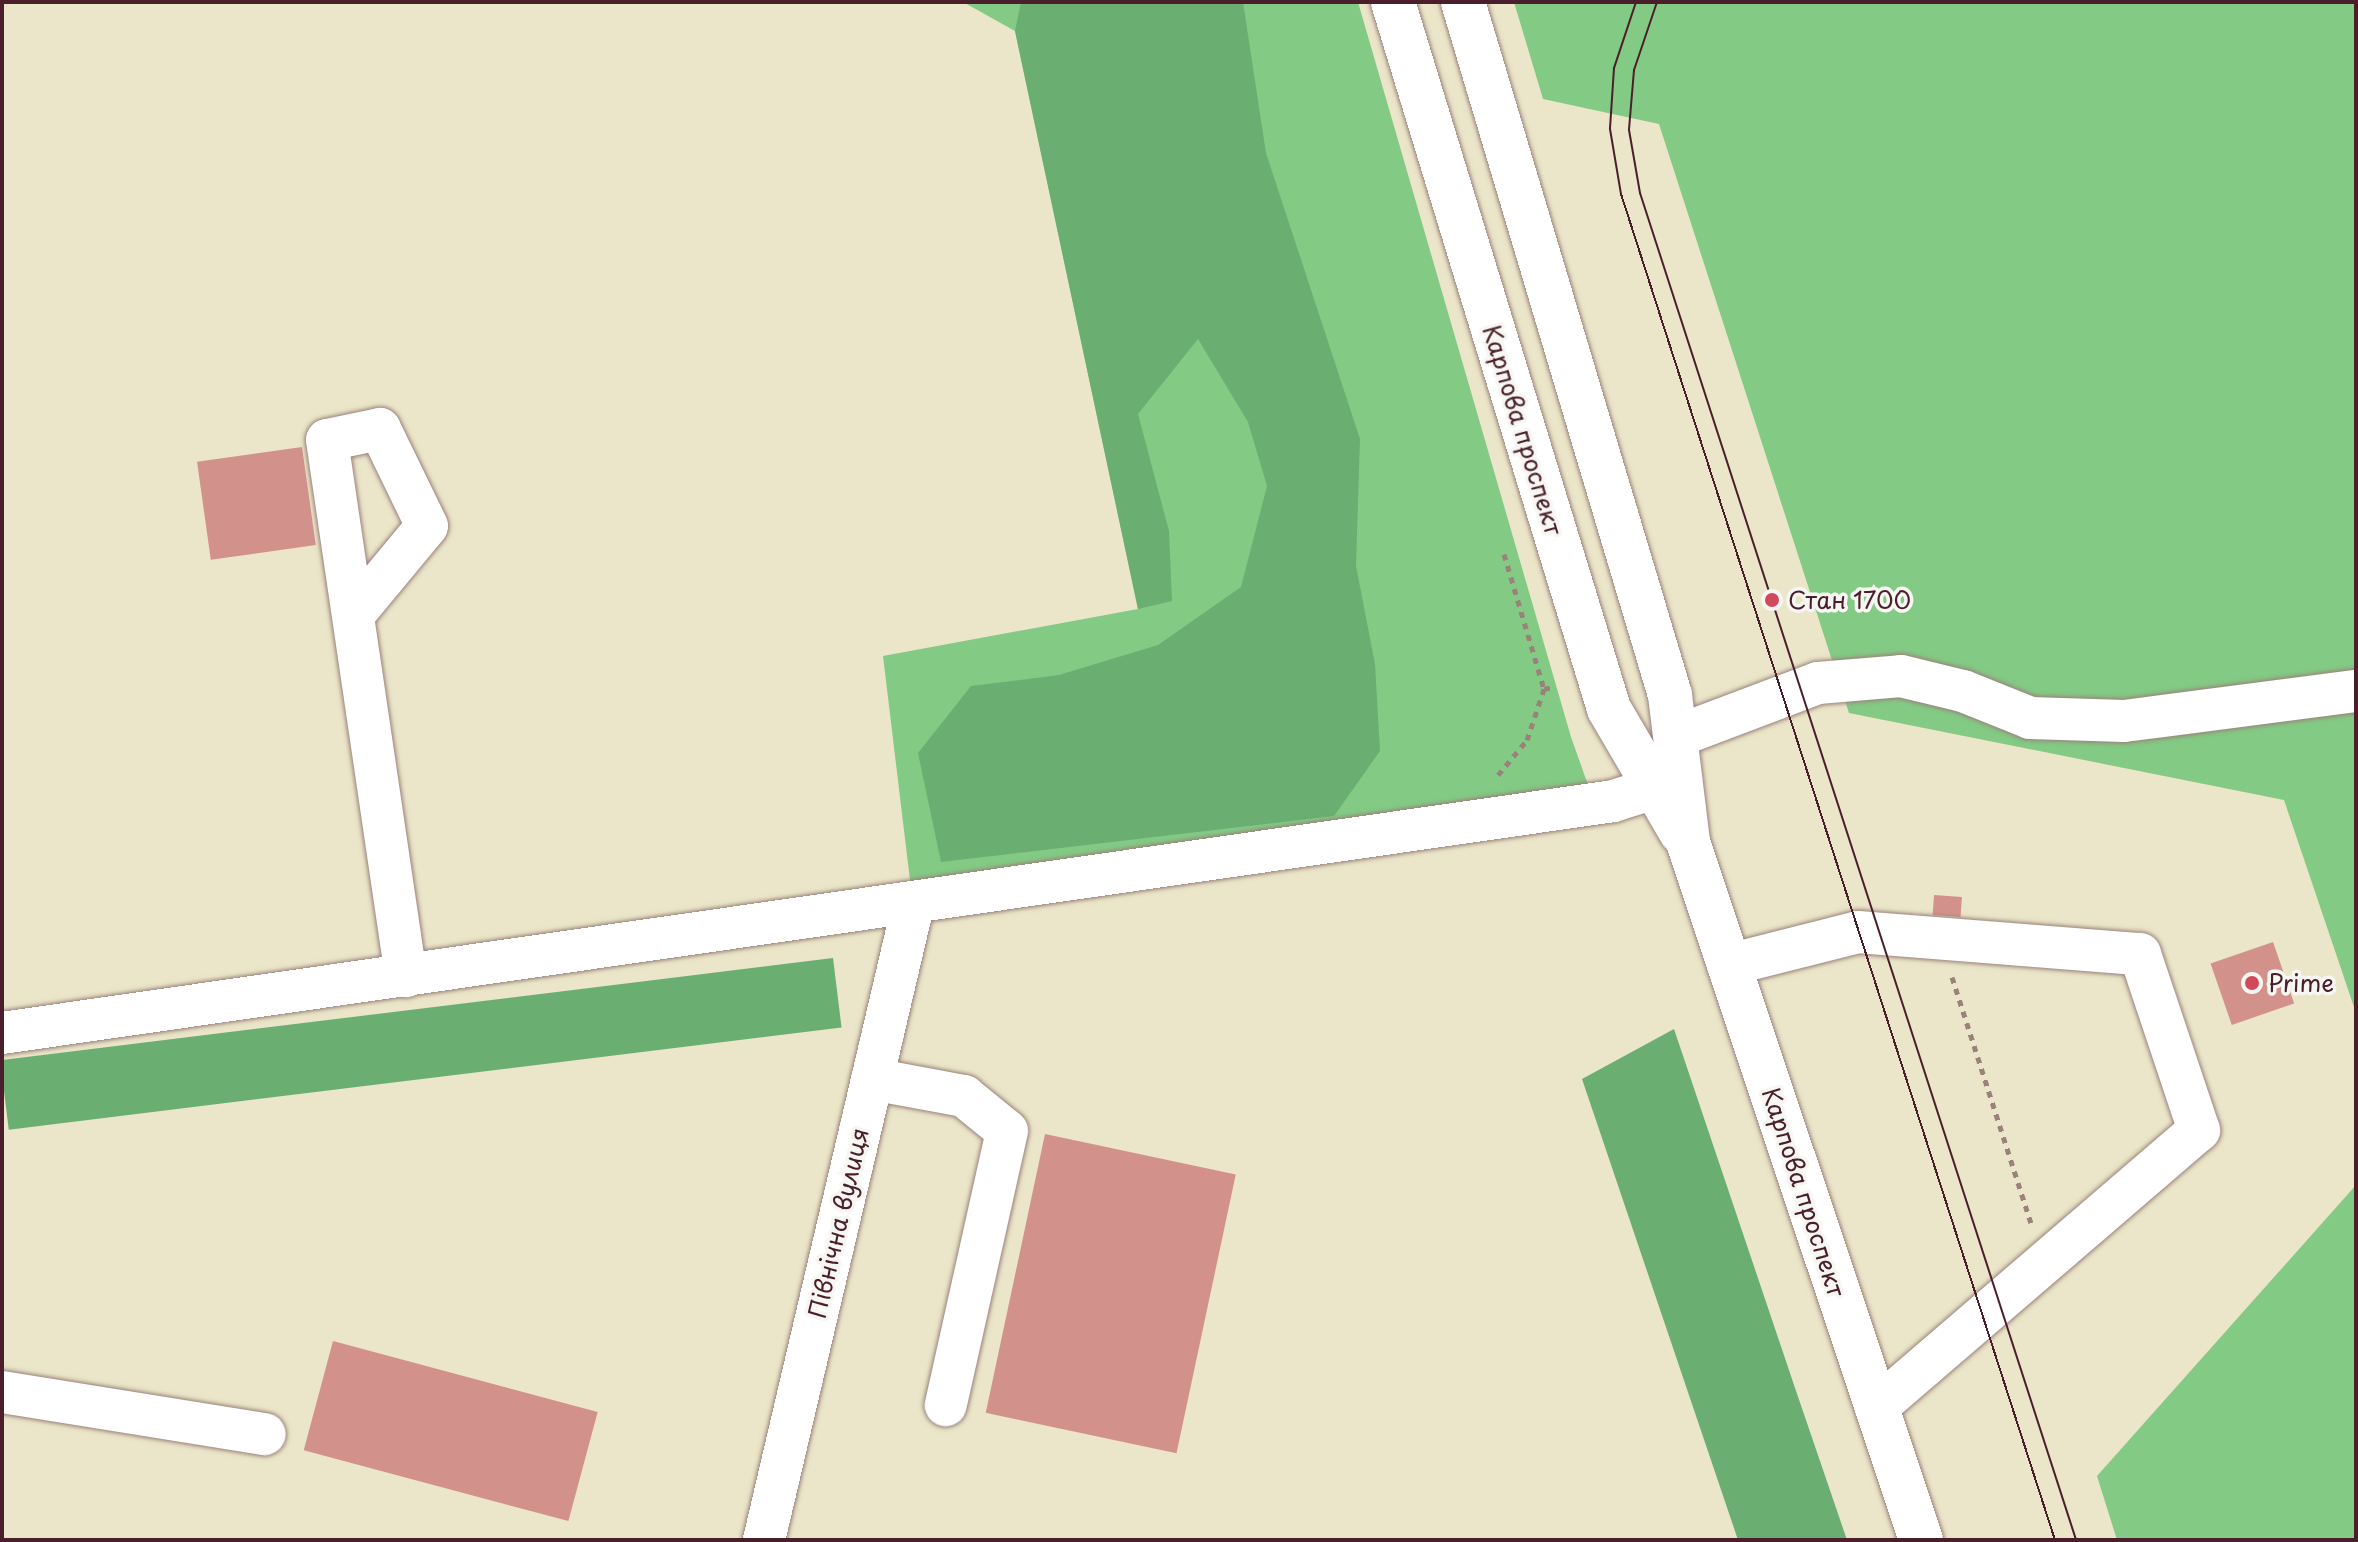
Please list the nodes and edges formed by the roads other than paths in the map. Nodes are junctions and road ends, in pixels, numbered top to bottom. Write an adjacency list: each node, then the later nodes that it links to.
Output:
1 (1393, 2): 4 (main road, Карпова проспект)
2 (1463, 2): 3 (main road, Карпова проспект)
3 (1564, 338): 4 (main road); 7 (main road, Карпова проспект)
4 (1501, 357): 8 (main road, Карпова проспект)
5 (354, 614): 11 (street)
6 (2356, 691): 7 (street)
7 (1675, 737): 8 (main road, Карпова проспект)
8 (1668, 784): 9 (street); 10 (main road, Карпова проспект)
9 (913, 905): 11 (street); 13 (street, Північна вулиця)
10 (1728, 965): 16 (main road, Карпова проспект); 16 (street)
11 (406, 976): 12 (street)
12 (2, 1033)
13 (872, 1079): 15 (street); 18 (street, Північна вулиця)
14 (2, 1392): 17 (street)
15 (946, 1405)
16 (1876, 1408): 19 (main road, Карпова проспект)
17 (265, 1434)
18 (764, 1540)
19 (1921, 1540)

